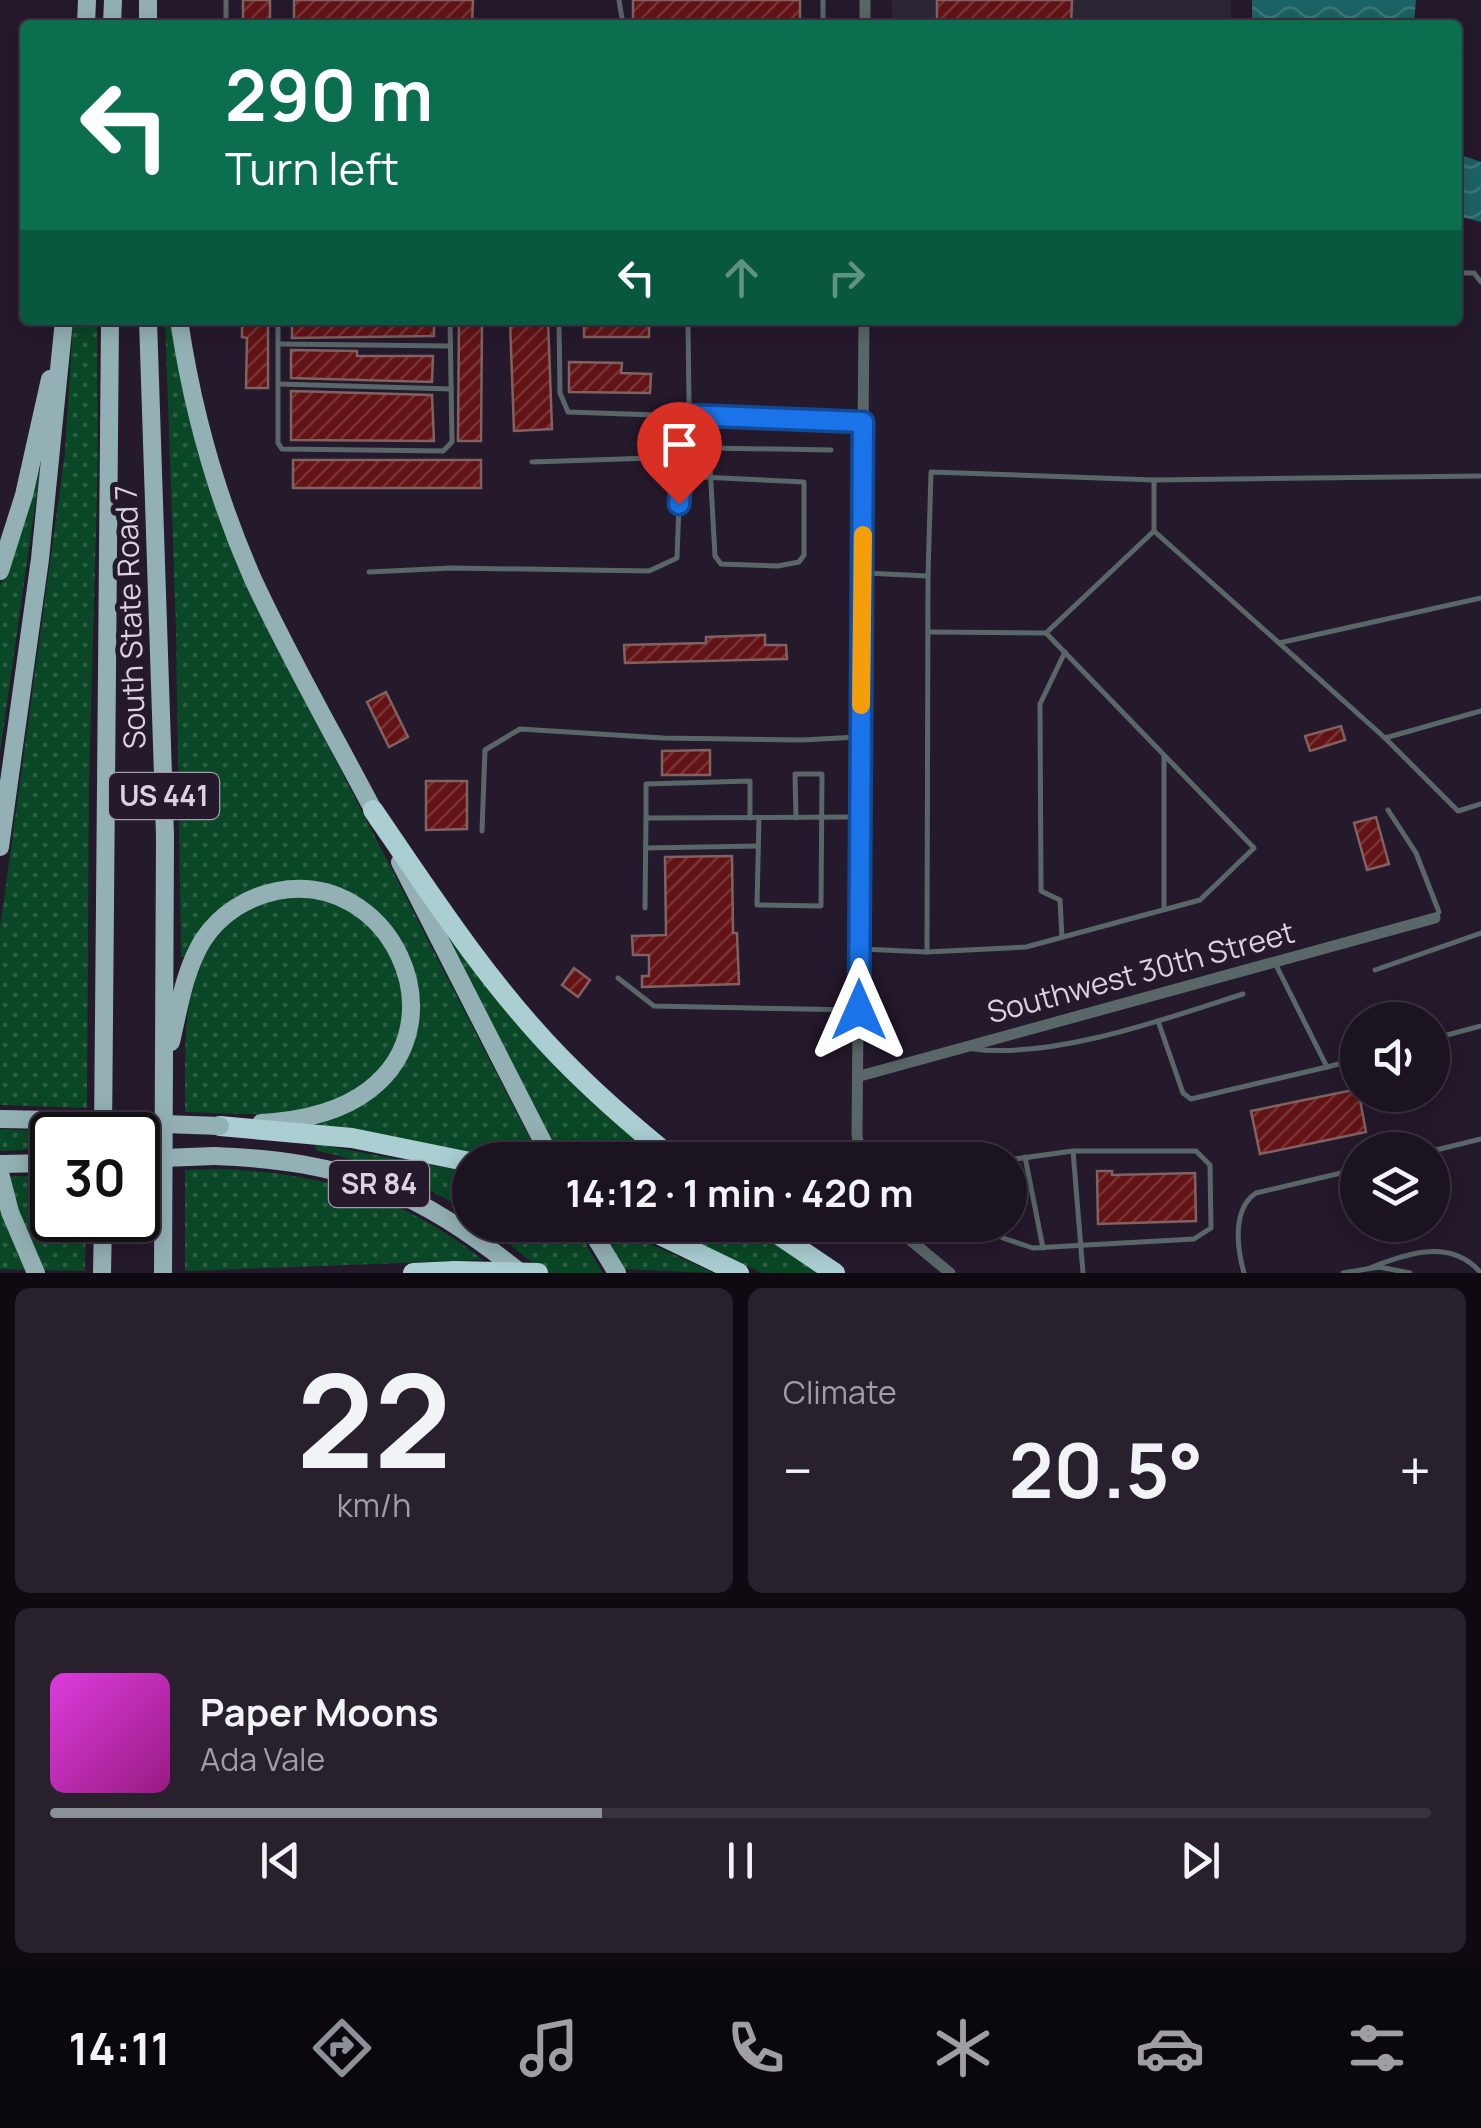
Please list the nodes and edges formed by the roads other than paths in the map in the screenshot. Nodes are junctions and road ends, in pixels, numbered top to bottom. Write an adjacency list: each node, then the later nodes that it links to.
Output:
1 (63, 325): 25 (main road)
2 (64, 325): 49 (main road)
3 (110, 325): 71 (main road, South State Road 7 / US 441)
4 (148, 325): 69 (main road, South State Road 7 / US 441)
5 (179, 325): 39 (main road)
6 (278, 325): 11 (lane)
7 (450, 325): 12 (lane)
8 (559, 325): 15 (lane)
9 (688, 325): 15 (lane)
10 (864, 325): 16 (street)
11 (278, 344): 12 (lane); 13 (lane)
12 (450, 346): 14 (lane)
13 (278, 384): 14 (lane); 14 (lane)
14 (451, 389)
15 (686, 415): 16 (lane); 18 (lane)
16 (863, 422): 27 (street)
17 (832, 450): 22 (lane)
18 (682, 457): 19 (lane); 20 (lane)
19 (532, 462)
20 (680, 476): 22 (lane); 26 (lane)
21 (1481, 476): 23 (lane)
22 (709, 479): 22 (lane)
23 (1154, 480): 24 (lane); 28 (lane)
24 (1154, 531): 31 (lane); 32 (lane)
25 (0, 571)
26 (369, 572)
27 (862, 572): 28 (lane); 35 (street)
28 (928, 576): 30 (lane)
29 (1481, 598): 32 (lane)
30 (930, 632): 31 (lane); 57 (lane)
31 (1046, 633): 33 (lane)
32 (1280, 643): 36 (lane)
33 (1065, 652): 37 (lane); 55 (lane)
34 (1481, 711): 36 (lane)
35 (860, 737): 42 (street); 47 (lane)
36 (1385, 738): 38 (lane)
37 (1164, 757): 52 (lane); 52 (lane)
38 (1481, 804)
39 (373, 810): 75 (main road); 76 (highway)
40 (1388, 810): 53 (lane)
41 (822, 817): 42 (lane); 46 (lane); 46 (lane); 48 (lane)
42 (860, 817): 56 (street)
43 (646, 818): 44 (lane); 44 (lane); 50 (lane)
44 (750, 818): 45 (lane)
45 (758, 818): 46 (lane); 48 (lane)
46 (796, 818)
47 (482, 830)
48 (758, 846): 50 (lane)
49 (0, 847)
50 (646, 848): 51 (lane)
51 (645, 908)
52 (1164, 909): 55 (lane)
53 (1435, 918): 58 (street, Southwest 30th Street)
54 (1481, 933): 59 (lane)
55 (1062, 937): 57 (lane)
56 (859, 949): 57 (lane); 62 (street)
57 (927, 952)
58 (1275, 962): 66 (street, Southwest 30th Street); 68 (lane)
59 (1375, 970)
60 (618, 978): 62 (lane)
61 (1243, 994): 63 (lane)
62 (859, 1010): 70 (street)
63 (1158, 1020): 66 (lane); 68 (lane)
64 (1481, 1026): 65 (lane)
65 (1450, 1034)
66 (964, 1048): 70 (street, Southwest 30th Street)
67 (1340, 1063): 68 (lane)
68 (1327, 1066)
69 (164, 1072): 73 (main road); 100 (main road, South State Road 7 / US 441)
70 (860, 1076): 77 (street)
71 (103, 1112)
72 (0, 1119): 73 (main road, bridge)
73 (220, 1126): 82 (highway)
74 (1481, 1139): 78 (lane)
75 (543, 1142)
76 (654, 1142)
77 (859, 1142)
78 (1450, 1147)
79 (1074, 1151): 80 (lane); 94 (lane); 94 (lane)
80 (1027, 1157)
81 (160, 1158): 102 (main road, SR 84, bridge)
82 (452, 1158)
83 (30, 1163): 84 (main road)
84 (0, 1164)
85 (1027, 1168): 95 (lane)
86 (0, 1173): 98 (main road)
87 (1340, 1173): 109 (lane)
88 (103, 1242): 99 (main road)
89 (598, 1242): 104 (main road)
90 (674, 1242): 105 (highway)
91 (789, 1242): 106 (highway)
92 (913, 1242): 107 (street)
93 (1015, 1242): 95 (lane)
94 (1083, 1247): 95 (lane); 108 (lane)
95 (1042, 1248)
96 (1370, 1268): 110 (lane); 111 (lane); 112 (lane)
97 (455, 1271): 101 (highway); 103 (highway, bridge)
98 (36, 1273)
99 (102, 1273)
100 (163, 1273)
101 (413, 1273)
102 (521, 1273)
103 (538, 1273)
104 (617, 1273)
105 (738, 1273)
106 (835, 1273)
107 (950, 1273)
108 (1083, 1273)
109 (1244, 1273)
110 (1343, 1273)
111 (1410, 1273)
112 (1481, 1273)

